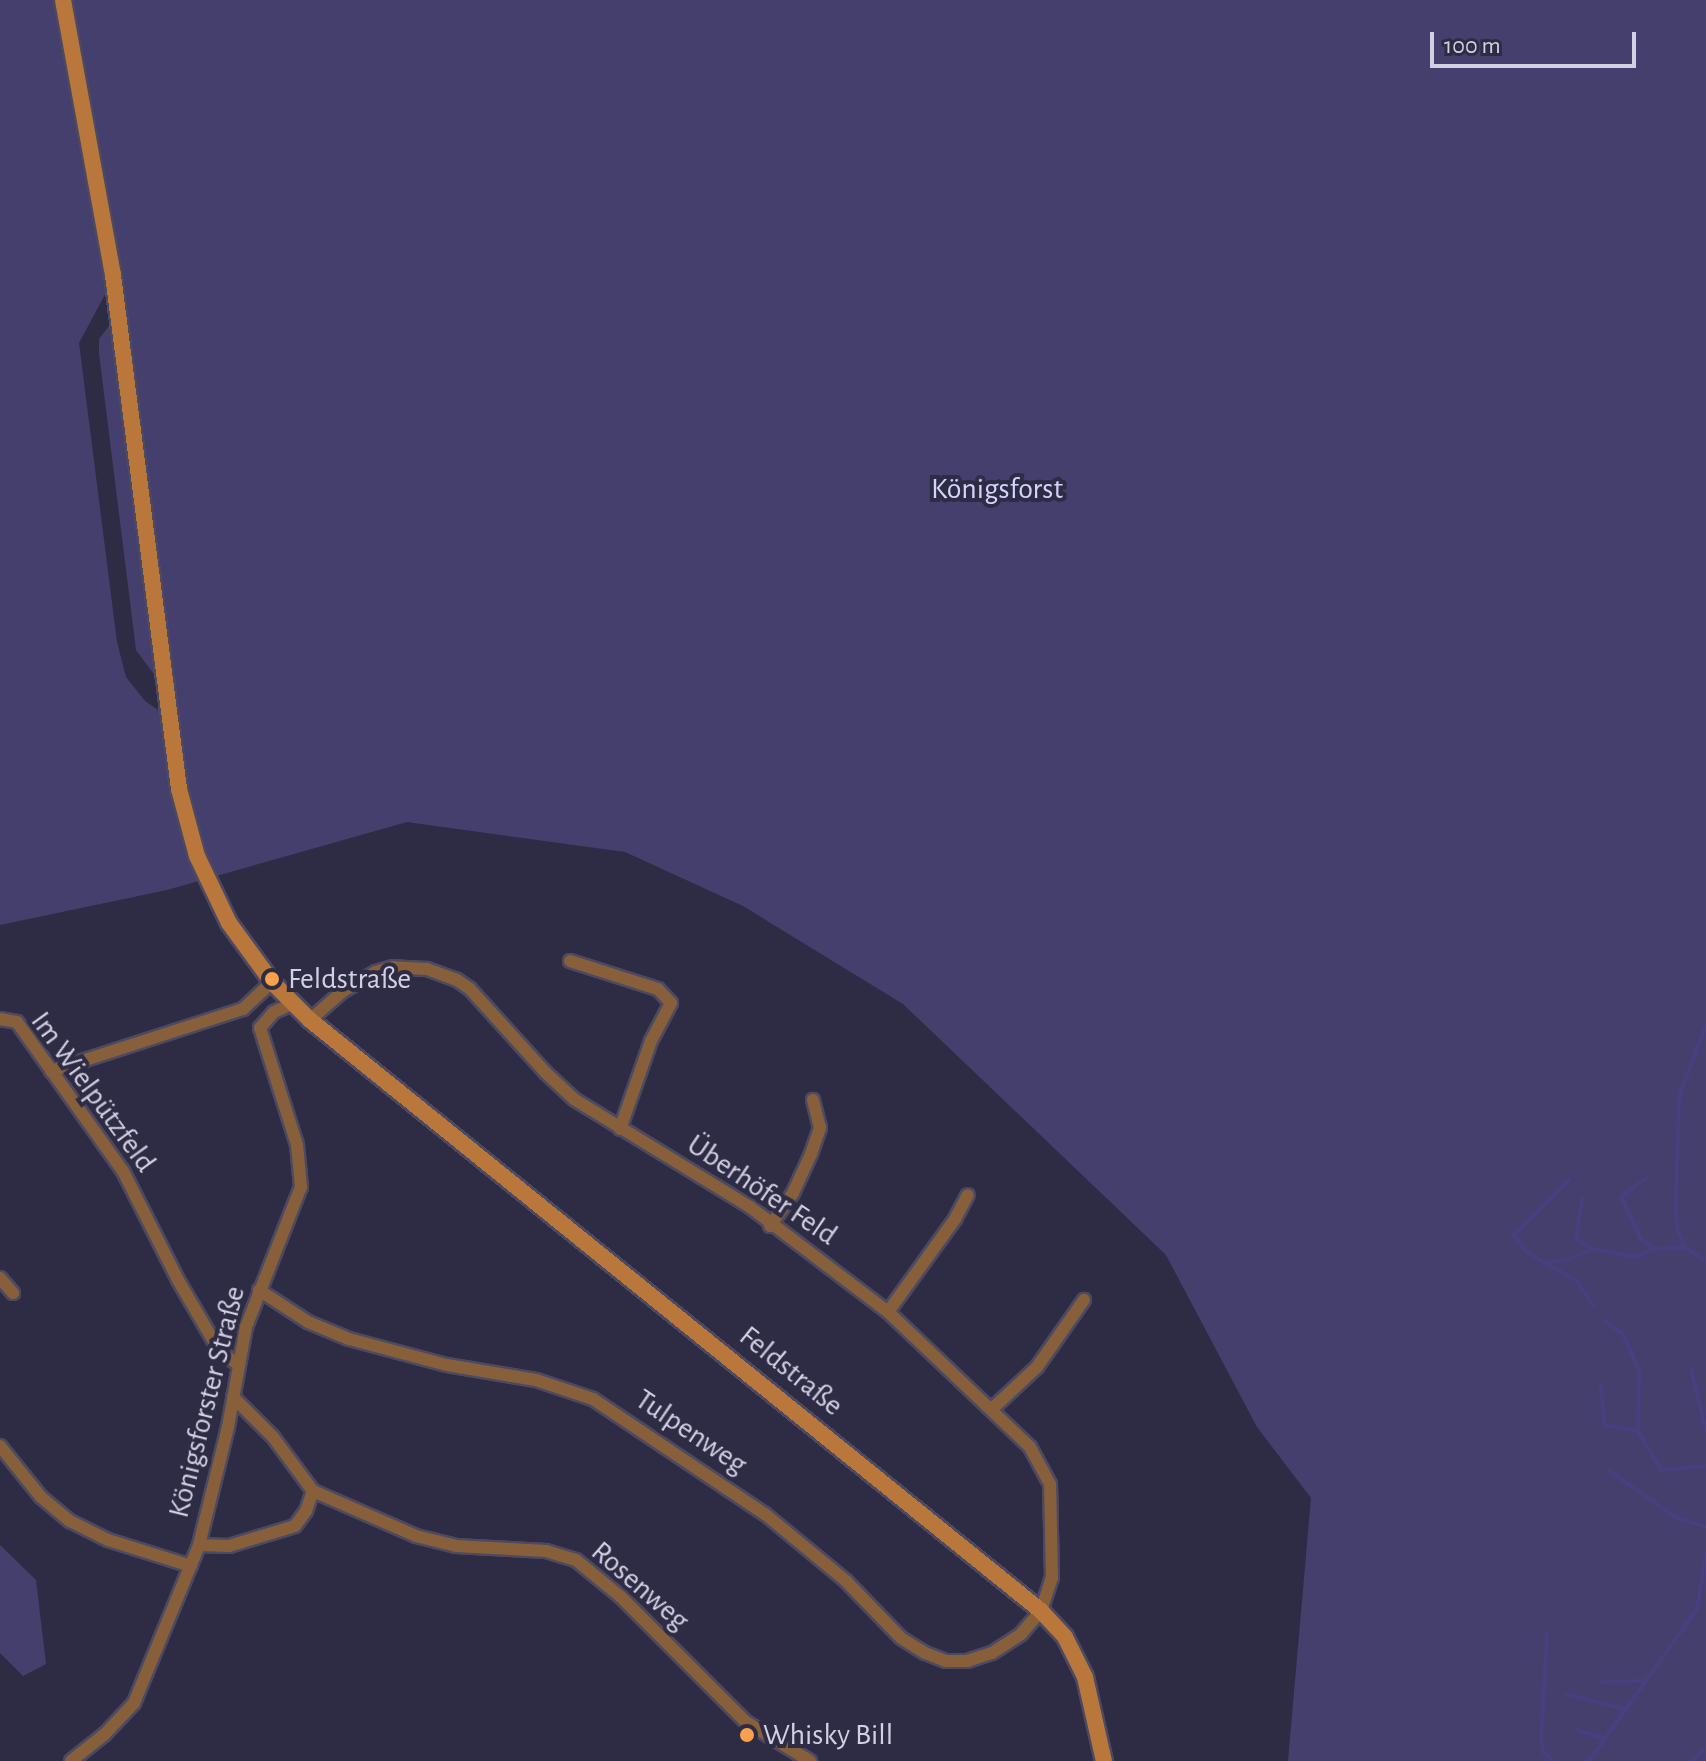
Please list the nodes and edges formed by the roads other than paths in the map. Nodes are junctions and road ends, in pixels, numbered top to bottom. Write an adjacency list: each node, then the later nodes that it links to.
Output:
1 (63, 0): 3 (main road, Feldstraße)
2 (570, 961): 11 (street)
3 (272, 982): 4 (main road, Feldstraße); 5 (street)
4 (292, 1004): 7 (main road, Feldstraße); 8 (street)
5 (243, 1009): 8 (street, Königsforster Straße); 9 (street)
6 (0, 1019): 9 (street, Im Wielpützfeld)
7 (310, 1020): 11 (street, Überhöfer Feld); 26 (main road, Feldstraße)
8 (260, 1028): 15 (street, Königsforster Straße)
9 (51, 1071): 19 (street, Im Wielpützfeld)
10 (813, 1100): 13 (street)
11 (620, 1129): 13 (street, Überhöfer Feld)
12 (968, 1195): 18 (street)
13 (770, 1226): 18 (street, Überhöfer Feld)
14 (0, 1278): 16 (street)
15 (259, 1290): 19 (street, Königsforster Straße); 26 (street, Tulpenweg)
16 (13, 1293)
17 (1084, 1300): 21 (street)
18 (888, 1312): 21 (street, Überhöfer Feld)
19 (238, 1364): 20 (street, Königsforster Straße)
20 (233, 1397): 23 (street, Rosenweg); 24 (street, Königsforster Straße)
21 (993, 1408): 26 (street, Überhöfer Feld)
22 (0, 1446): 25 (street)
23 (313, 1491): 24 (street); 28 (street, Rosenweg)
24 (199, 1545): 25 (street, Königsforster Straße)
25 (191, 1566): 27 (street, Königsforster Straße)
26 (1041, 1611): 29 (main road, Feldstraße)
27 (71, 1761)
28 (810, 1761)
29 (1104, 1761)

